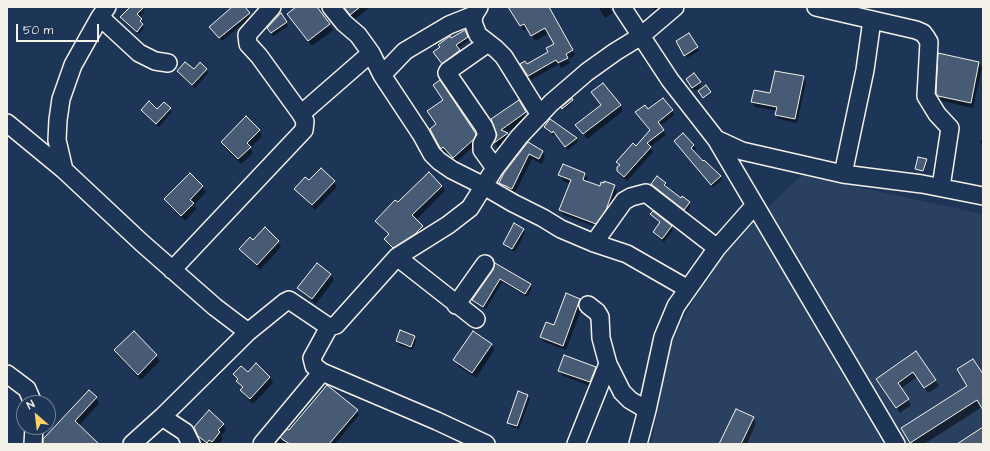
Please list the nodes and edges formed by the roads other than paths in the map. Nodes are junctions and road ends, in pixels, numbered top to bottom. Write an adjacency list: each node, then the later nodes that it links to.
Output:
1 (272, 7): 14 (street)
2 (330, 7): 11 (street)
3 (622, 7): 9 (street)
4 (675, 7): 9 (street)
5 (816, 7): 8 (street)
6 (477, 11): 10 (street); 13 (street)
7 (103, 12): 12 (street); 19 (street)
8 (872, 20): 20 (street); 22 (street)
9 (641, 36): 15 (street); 17 (street)
10 (488, 43): 15 (street); 18 (street)
11 (371, 53): 13 (street); 14 (street)
12 (168, 63)
13 (382, 74): 21 (street)
14 (301, 114): 29 (street)
15 (540, 115): 18 (street)
16 (7, 123): 19 (street)
17 (716, 139): 20 (street); 24 (street)
18 (495, 168): 21 (street)
19 (64, 170): 29 (street)
20 (843, 174): 22 (street)
21 (484, 186): 25 (street); 27 (street)
22 (941, 187): 23 (street)
23 (983, 196)
24 (755, 205): 26 (street); 48 (street)
25 (594, 243): 26 (street); 30 (street)
26 (717, 248): 30 (street)
27 (398, 257): 31 (street); 34 (street)
28 (486, 264): 31 (street)
29 (172, 270): 35 (street)
30 (688, 289): 40 (street)
31 (456, 305): 33 (street)
32 (588, 306): 36 (street)
33 (476, 319)
34 (329, 327): 35 (street); 37 (street)
35 (248, 332): 41 (street)
36 (608, 364): 40 (street); 46 (street)
37 (322, 372): 44 (street); 45 (street)
38 (7, 374): 39 (street)
39 (30, 395)
40 (647, 410): 47 (street)
41 (162, 417): 42 (street); 43 (street)
42 (132, 444)
43 (191, 444)
44 (262, 444)
45 (486, 444)
46 (576, 444)
47 (638, 444)
48 (896, 444)

